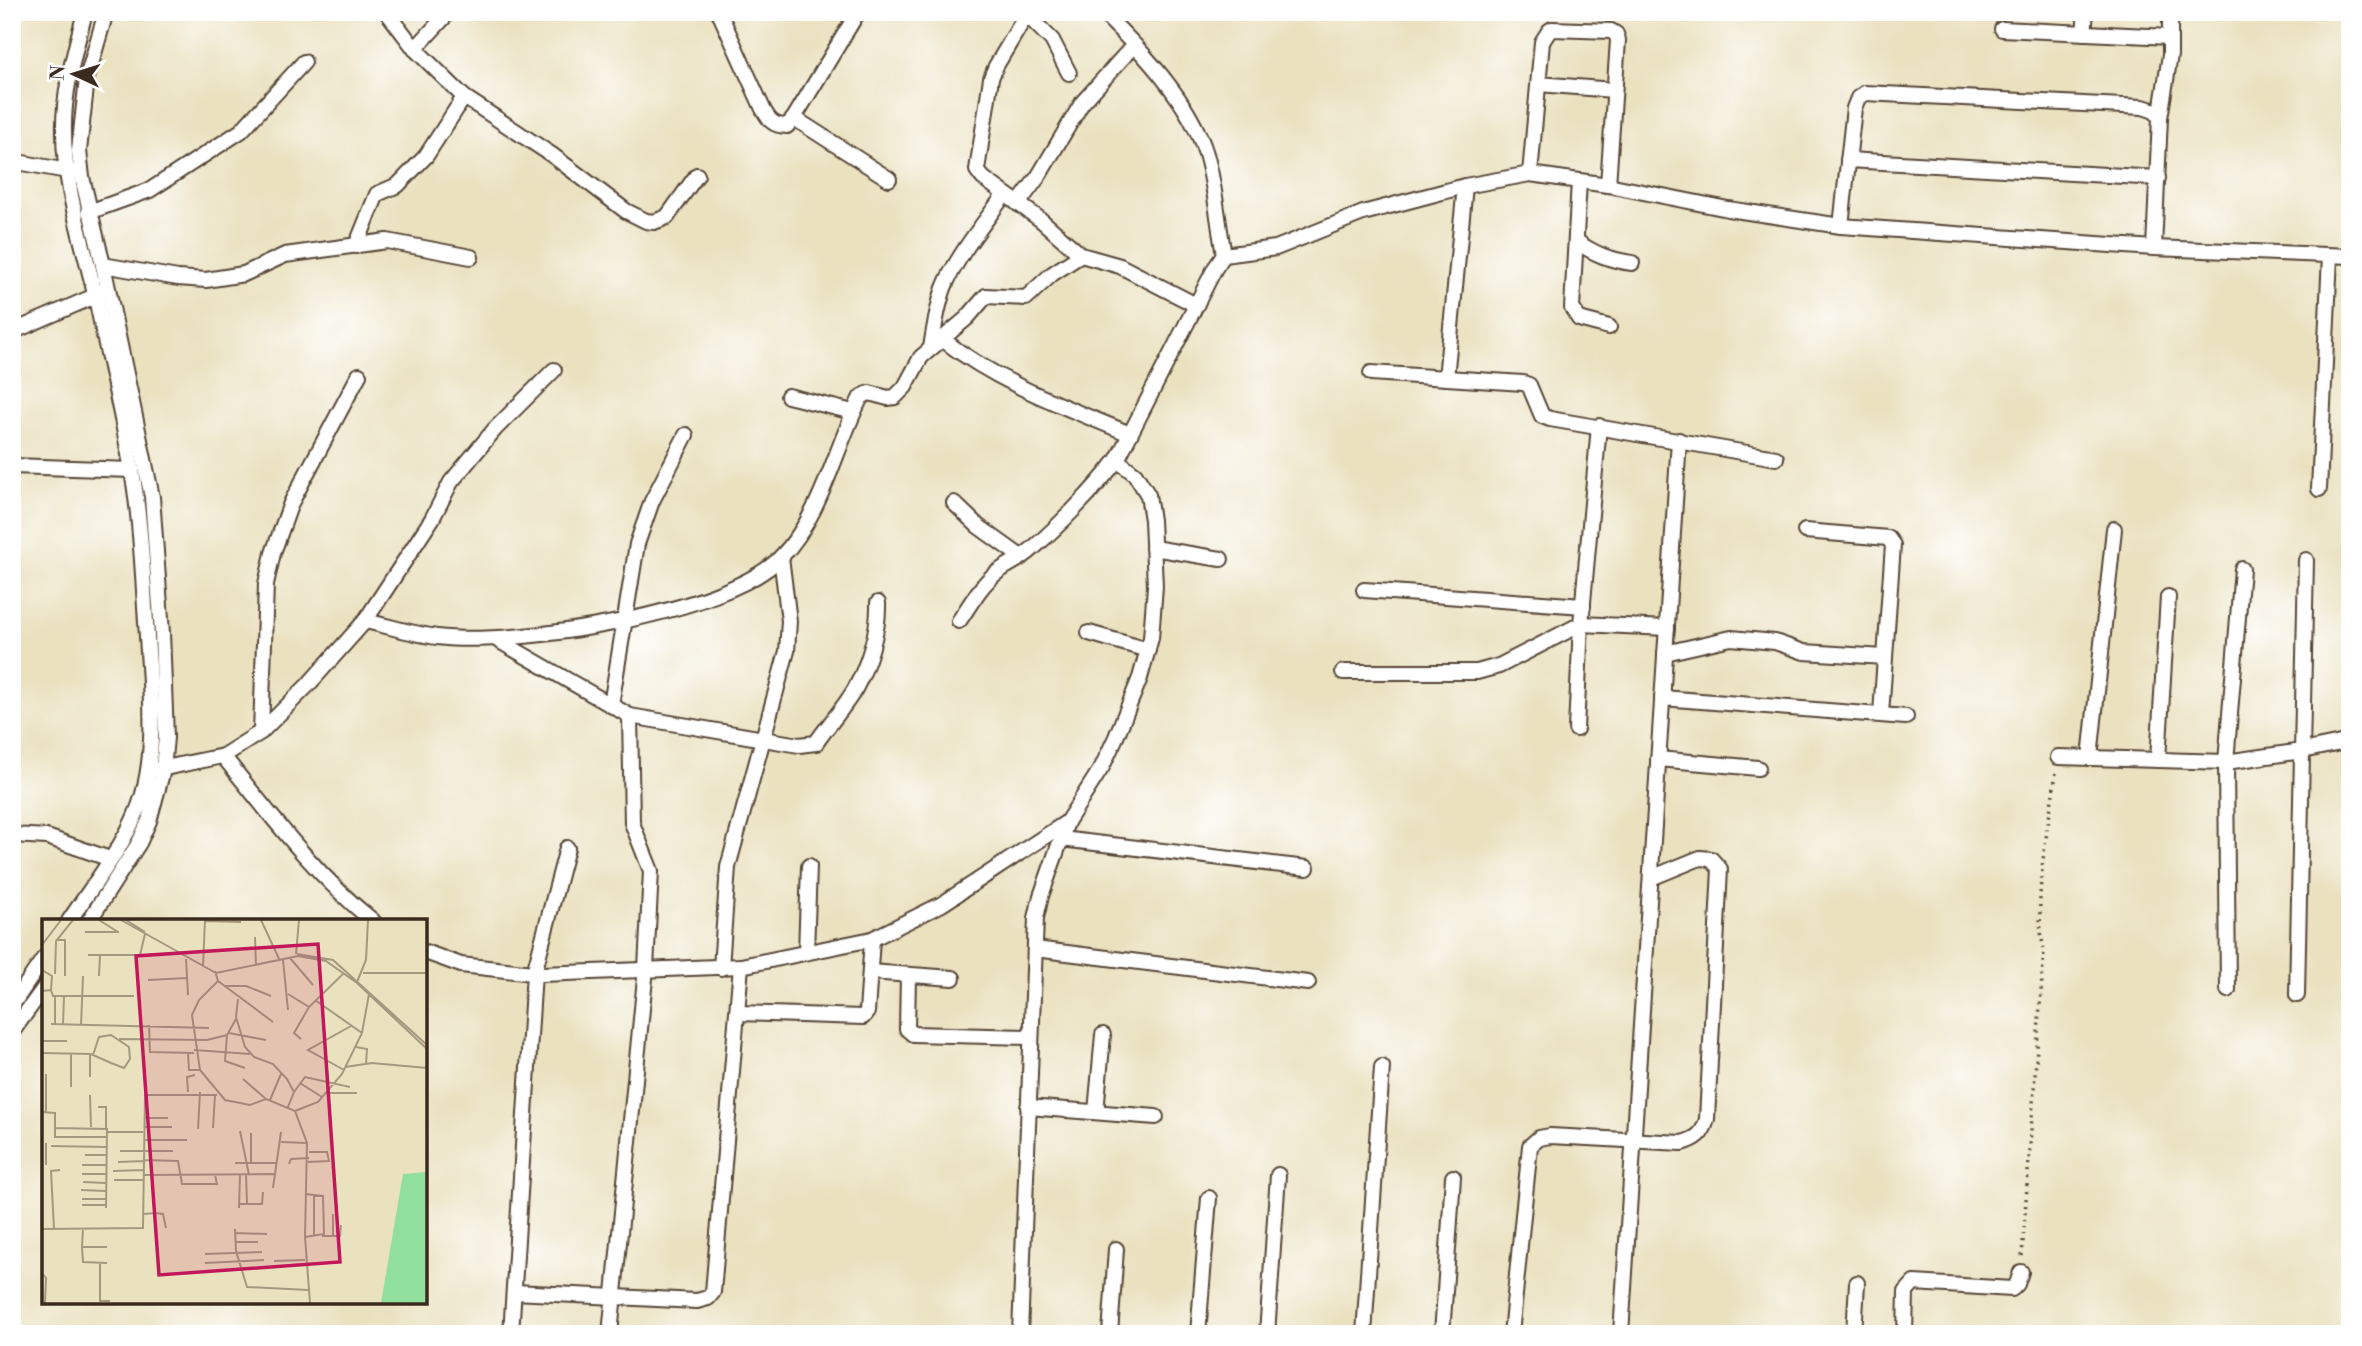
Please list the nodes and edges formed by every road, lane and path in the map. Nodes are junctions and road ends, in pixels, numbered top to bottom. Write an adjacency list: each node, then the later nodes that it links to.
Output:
1 (85, 12): 25 (street)
2 (106, 12): 25 (street)
3 (387, 12): 15 (street)
4 (449, 12): 15 (street)
5 (719, 12): 21 (street)
6 (858, 12): 21 (street)
7 (2086, 12): 12 (street)
8 (2170, 12): 13 (street)
9 (1104, 13): 14 (street)
10 (1028, 14): 17 (street); 33 (street)
11 (2002, 29): 12 (street)
12 (2084, 33): 13 (street)
13 (2169, 37): 22 (street)
14 (1133, 46): 34 (street); 41 (street)
15 (415, 49): 20 (street)
16 (304, 62): 35 (street)
17 (1069, 73)
18 (1539, 85): 19 (street); 19 (street); 26 (street)
19 (1613, 90): 32 (street)
20 (464, 97): 27 (street); 38 (street)
21 (794, 118): 29 (street)
22 (2160, 118): 23 (street); 28 (street)
23 (1848, 160): 28 (street); 36 (street)
24 (12, 161): 25 (street)
25 (74, 172): 35 (street); 47 (street)
26 (1530, 174): 30 (street); 31 (street)
27 (697, 175)
28 (2158, 178): 39 (street)
29 (890, 179)
30 (1578, 181): 32 (street); 37 (street)
31 (1465, 186): 41 (street); 55 (street)
32 (1608, 186): 36 (street)
33 (1004, 195): 34 (street); 51 (street)
34 (1018, 204): 40 (street)
35 (89, 212): 46 (street)
36 (1841, 226): 39 (street)
37 (1576, 241): 45 (street); 49 (street)
38 (356, 246): 44 (street); 46 (street)
39 (2154, 248): 42 (street)
40 (1081, 255): 48 (street); 51 (street)
41 (1224, 255): 48 (street)
42 (2330, 256): 43 (street); 66 (street)
43 (2350, 256)
44 (471, 257)
45 (1632, 263)
46 (103, 265): 47 (street)
47 (102, 292): 50 (street); 65 (street); 108 (street)
48 (1196, 305): 59 (street)
49 (1609, 327)
50 (12, 332)
51 (936, 344): 57 (street); 59 (street)
52 (554, 370): 80 (street)
53 (1371, 373): 55 (street)
54 (359, 374): 97 (street)
55 (1446, 378): 58 (street)
56 (788, 396): 57 (street)
57 (853, 412): 71 (street)
58 (1599, 426): 61 (street); 79 (street)
59 (1130, 434): 63 (street)
60 (686, 435): 81 (street)
61 (1679, 440): 62 (street); 84 (street)
62 (1776, 458)
63 (1116, 460): 70 (street); 72 (street)
64 (12, 466): 65 (street)
65 (132, 470): 109 (street)
66 (2319, 489)
67 (954, 503): 72 (street)
68 (2114, 529): 103 (street)
69 (1805, 531): 89 (street)
70 (1153, 548): 73 (street); 87 (street)
71 (781, 557): 81 (street); 98 (street)
72 (1021, 557): 82 (street)
73 (1221, 559)
74 (2306, 560): 100 (street)
75 (2242, 569): 106 (street)
76 (1364, 590): 79 (street)
77 (2168, 597): 105 (street)
78 (878, 603): 98 (street)
79 (1583, 606): 83 (street)
80 (365, 621): 86 (street); 97 (street)
81 (626, 621): 86 (street); 92 (street)
82 (959, 621)
83 (1581, 624): 84 (street); 90 (street); 96 (street)
84 (1667, 628): 88 (street)
85 (1089, 633): 87 (street)
86 (496, 639): 92 (street)
87 (1148, 650): 110 (street)
88 (1665, 653): 89 (street); 91 (street)
89 (1885, 657): 93 (street)
90 (1343, 673)
91 (1662, 698): 93 (street); 104 (street)
92 (611, 705): 94 (street)
93 (1881, 714): 95 (street)
94 (630, 716): 98 (street); 126 (street)
95 (1906, 717)
96 (1576, 729)
97 (261, 732): 101 (street)
98 (764, 738): 127 (street)
99 (2350, 741): 100 (street)
100 (2302, 751): 106 (street); 136 (street)
101 (223, 756): 108 (street); 120 (street)
102 (2059, 757): 103 (street); 151 (path)
103 (2090, 758): 105 (street)
104 (1658, 759): 107 (street); 117 (street)
105 (2158, 760): 106 (street)
106 (2226, 762): 134 (street)
107 (1758, 768)
108 (163, 770): 109 (street); 119 (street)
109 (148, 771): 114 (street)
110 (1067, 822): 112 (street); 121 (street)
111 (12, 835): 114 (street)
112 (1061, 839): 116 (street); 122 (street)
113 (567, 848): 129 (street)
114 (110, 859): 118 (street)
115 (808, 866): 124 (street)
116 (1307, 868)
117 (1651, 878): 146 (street); 146 (street)
118 (70, 919)
119 (90, 919)
120 (370, 919)
121 (872, 939): 124 (street); 128 (street)
122 (1035, 949): 133 (street); 141 (street)
123 (427, 953): 129 (street)
124 (806, 953): 125 (street)
125 (741, 966): 127 (street); 138 (street)
126 (646, 968): 127 (street); 129 (street); 154 (street)
127 (721, 968)
128 (870, 972): 130 (street); 138 (street)
129 (534, 973): 153 (street)
130 (908, 975): 131 (street); 141 (street)
131 (953, 978)
132 (37, 980): 137 (street)
133 (1308, 983)
134 (2228, 990)
135 (42, 991): 139 (street)
136 (2297, 995)
137 (12, 1005)
138 (738, 1013): 154 (street)
139 (12, 1032)
140 (1103, 1035): 144 (street)
141 (1030, 1037): 143 (street)
142 (1382, 1067): 161 (street)
143 (1028, 1107): 144 (street); 157 (street)
144 (1096, 1112): 145 (street)
145 (1156, 1117)
146 (1635, 1141): 163 (street); 164 (street)
147 (1278, 1175): 160 (street)
148 (1453, 1177): 162 (street)
149 (1209, 1198): 159 (street)
150 (1116, 1249): 158 (street)
151 (2021, 1272): 166 (street)
152 (1857, 1283): 165 (street)
153 (514, 1292): 154 (street); 155 (street)
154 (613, 1298): 156 (street)
155 (512, 1334)
156 (610, 1334)
157 (1020, 1334)
158 (1110, 1334)
159 (1198, 1334)
160 (1267, 1334)
161 (1364, 1334)
162 (1442, 1334)
163 (1511, 1334)
164 (1621, 1334)
165 (1854, 1334)
166 (1905, 1334)

